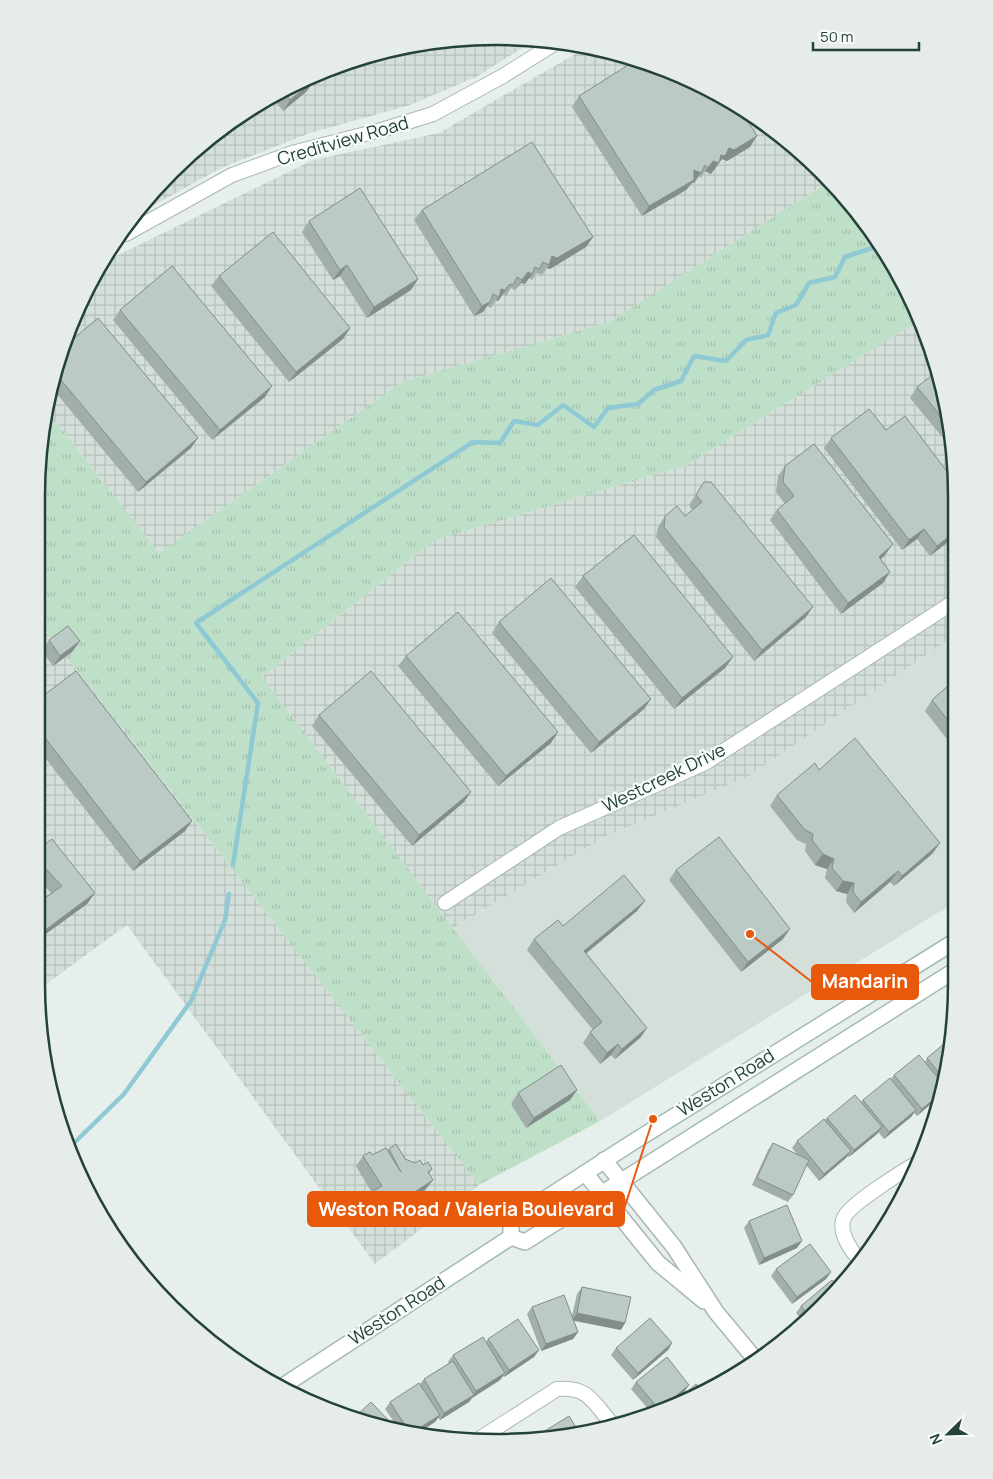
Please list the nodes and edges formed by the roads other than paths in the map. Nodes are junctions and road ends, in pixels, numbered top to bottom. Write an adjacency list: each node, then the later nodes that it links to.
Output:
1 (547, 48): 2 (street, Creditview Road)
2 (132, 231)
3 (948, 606): 4 (street, Westcreek Drive)
4 (445, 903)
5 (948, 946): 7 (main road, Weston Road)
6 (948, 974): 10 (main road, Weston Road)
7 (604, 1160): 9 (main road, Weston Road); 10 (main road)
8 (907, 1169): 13 (street)
9 (585, 1173): 11 (main road); 12 (main road, Weston Road)
10 (620, 1181): 11 (main road, Weston Road); 14 (main road)
11 (601, 1193): 12 (main road, Weston Road); 14 (main road)
12 (511, 1236): 16 (main road, Weston Road)
13 (856, 1255)
14 (716, 1312): 15 (main road)
15 (752, 1355)
16 (288, 1383)
17 (609, 1420): 18 (street)
18 (487, 1434)

